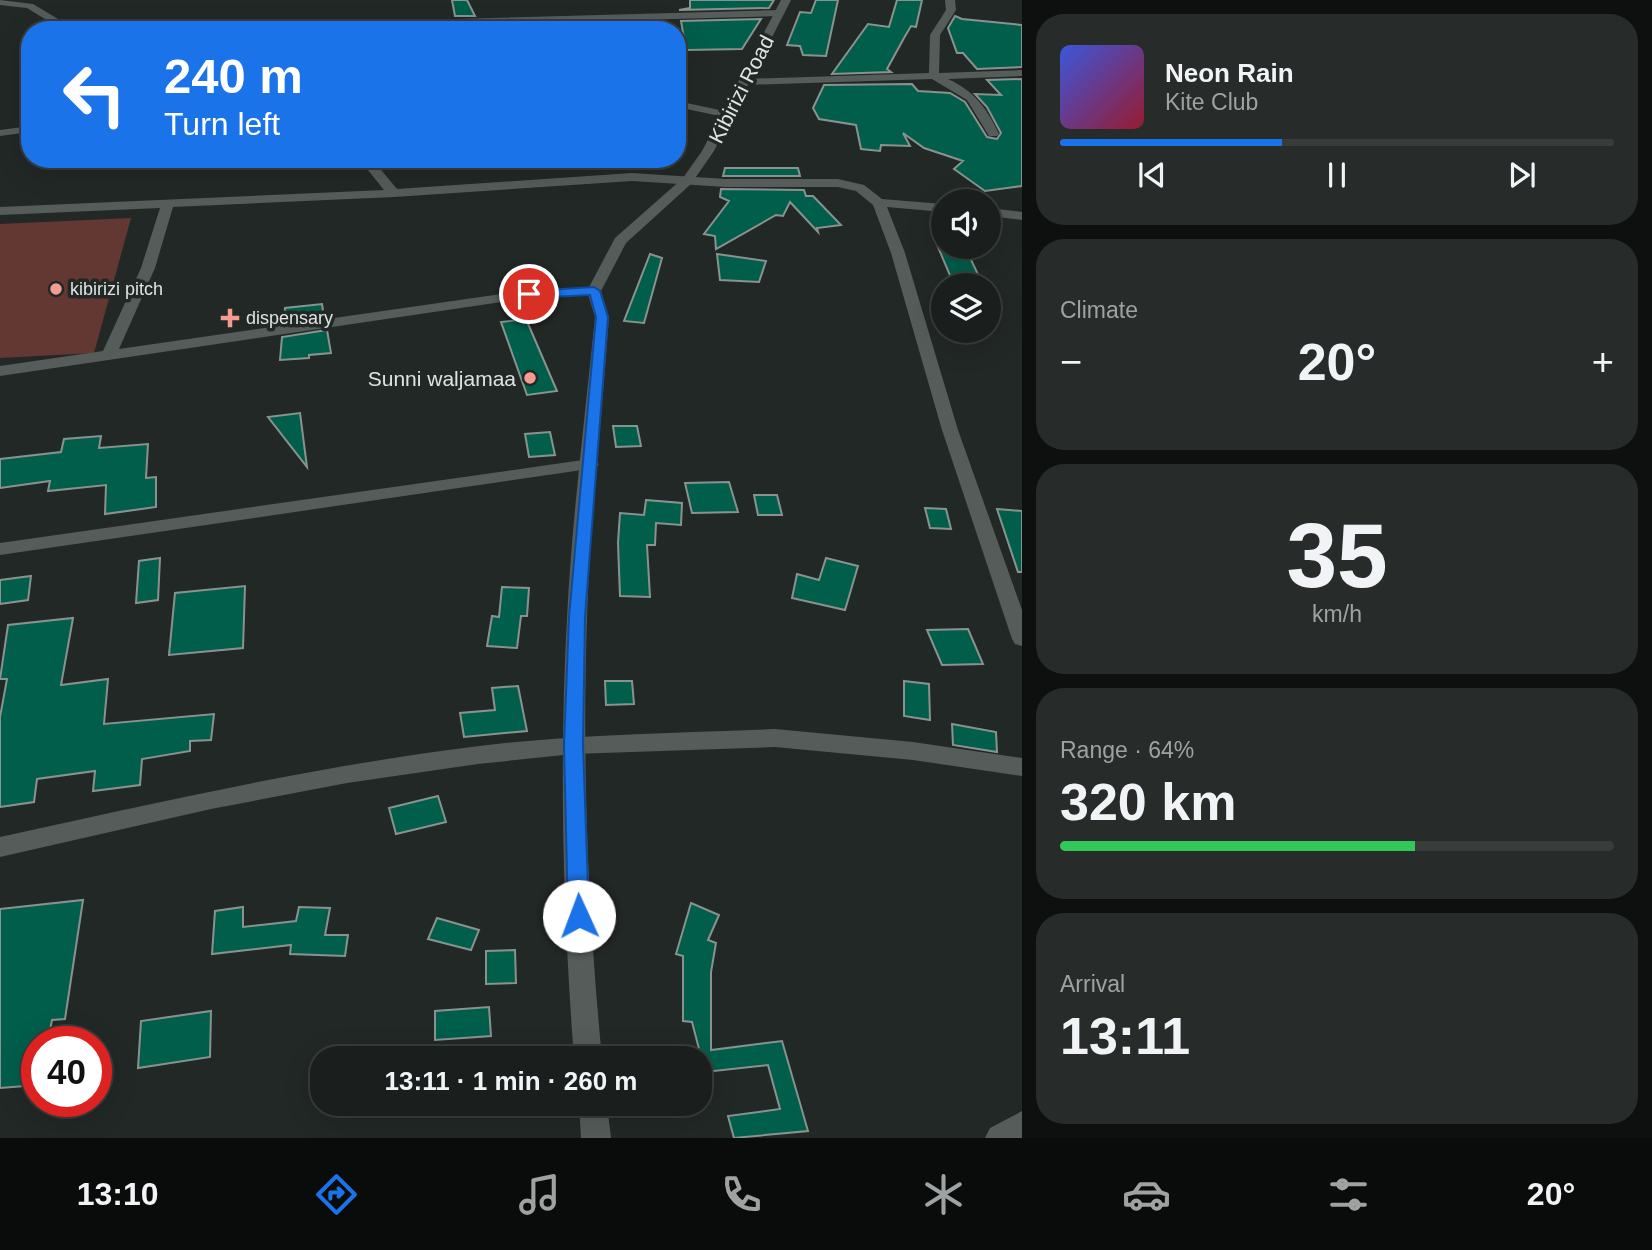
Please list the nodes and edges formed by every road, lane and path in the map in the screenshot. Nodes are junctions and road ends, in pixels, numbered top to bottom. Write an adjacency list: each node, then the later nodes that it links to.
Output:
1 (950, 0): 8 (street)
2 (0, 2): 5 (street)
3 (783, 6): 4 (street); 9 (street, Kibirizi Road)
4 (578, 20): 6 (street)
5 (56, 21)
6 (499, 21)
7 (1022, 73): 8 (street)
8 (934, 76): 9 (street); 14 (street)
9 (744, 82): 11 (street, Kibirizi Road)
10 (686, 106): 11 (street)
11 (729, 114): 16 (street, Kibirizi Road)
12 (21, 131): 13 (street)
13 (0, 133)
14 (993, 134)
15 (373, 168): 17 (street)
16 (687, 181): 17 (street); 19 (street); 24 (street, Kibirizi Road)
17 (394, 193): 18 (street)
18 (168, 202): 21 (street); 25 (street)
19 (879, 203): 20 (street); 29 (street)
20 (931, 207)
21 (0, 211)
22 (1001, 213): 23 (street)
23 (1022, 216)
24 (594, 291): 25 (street); 27 (street)
25 (109, 355): 26 (street)
26 (0, 371)
27 (590, 464): 28 (street); 30 (street)
28 (0, 549)
29 (1022, 639)
30 (573, 745): 31 (street); 32 (street); 33 (street)
31 (1022, 767)
32 (0, 847)
33 (587, 1046)
34 (594, 1116): 36 (street)
35 (1022, 1126): 37 (street)
36 (596, 1138)
37 (1000, 1138)

